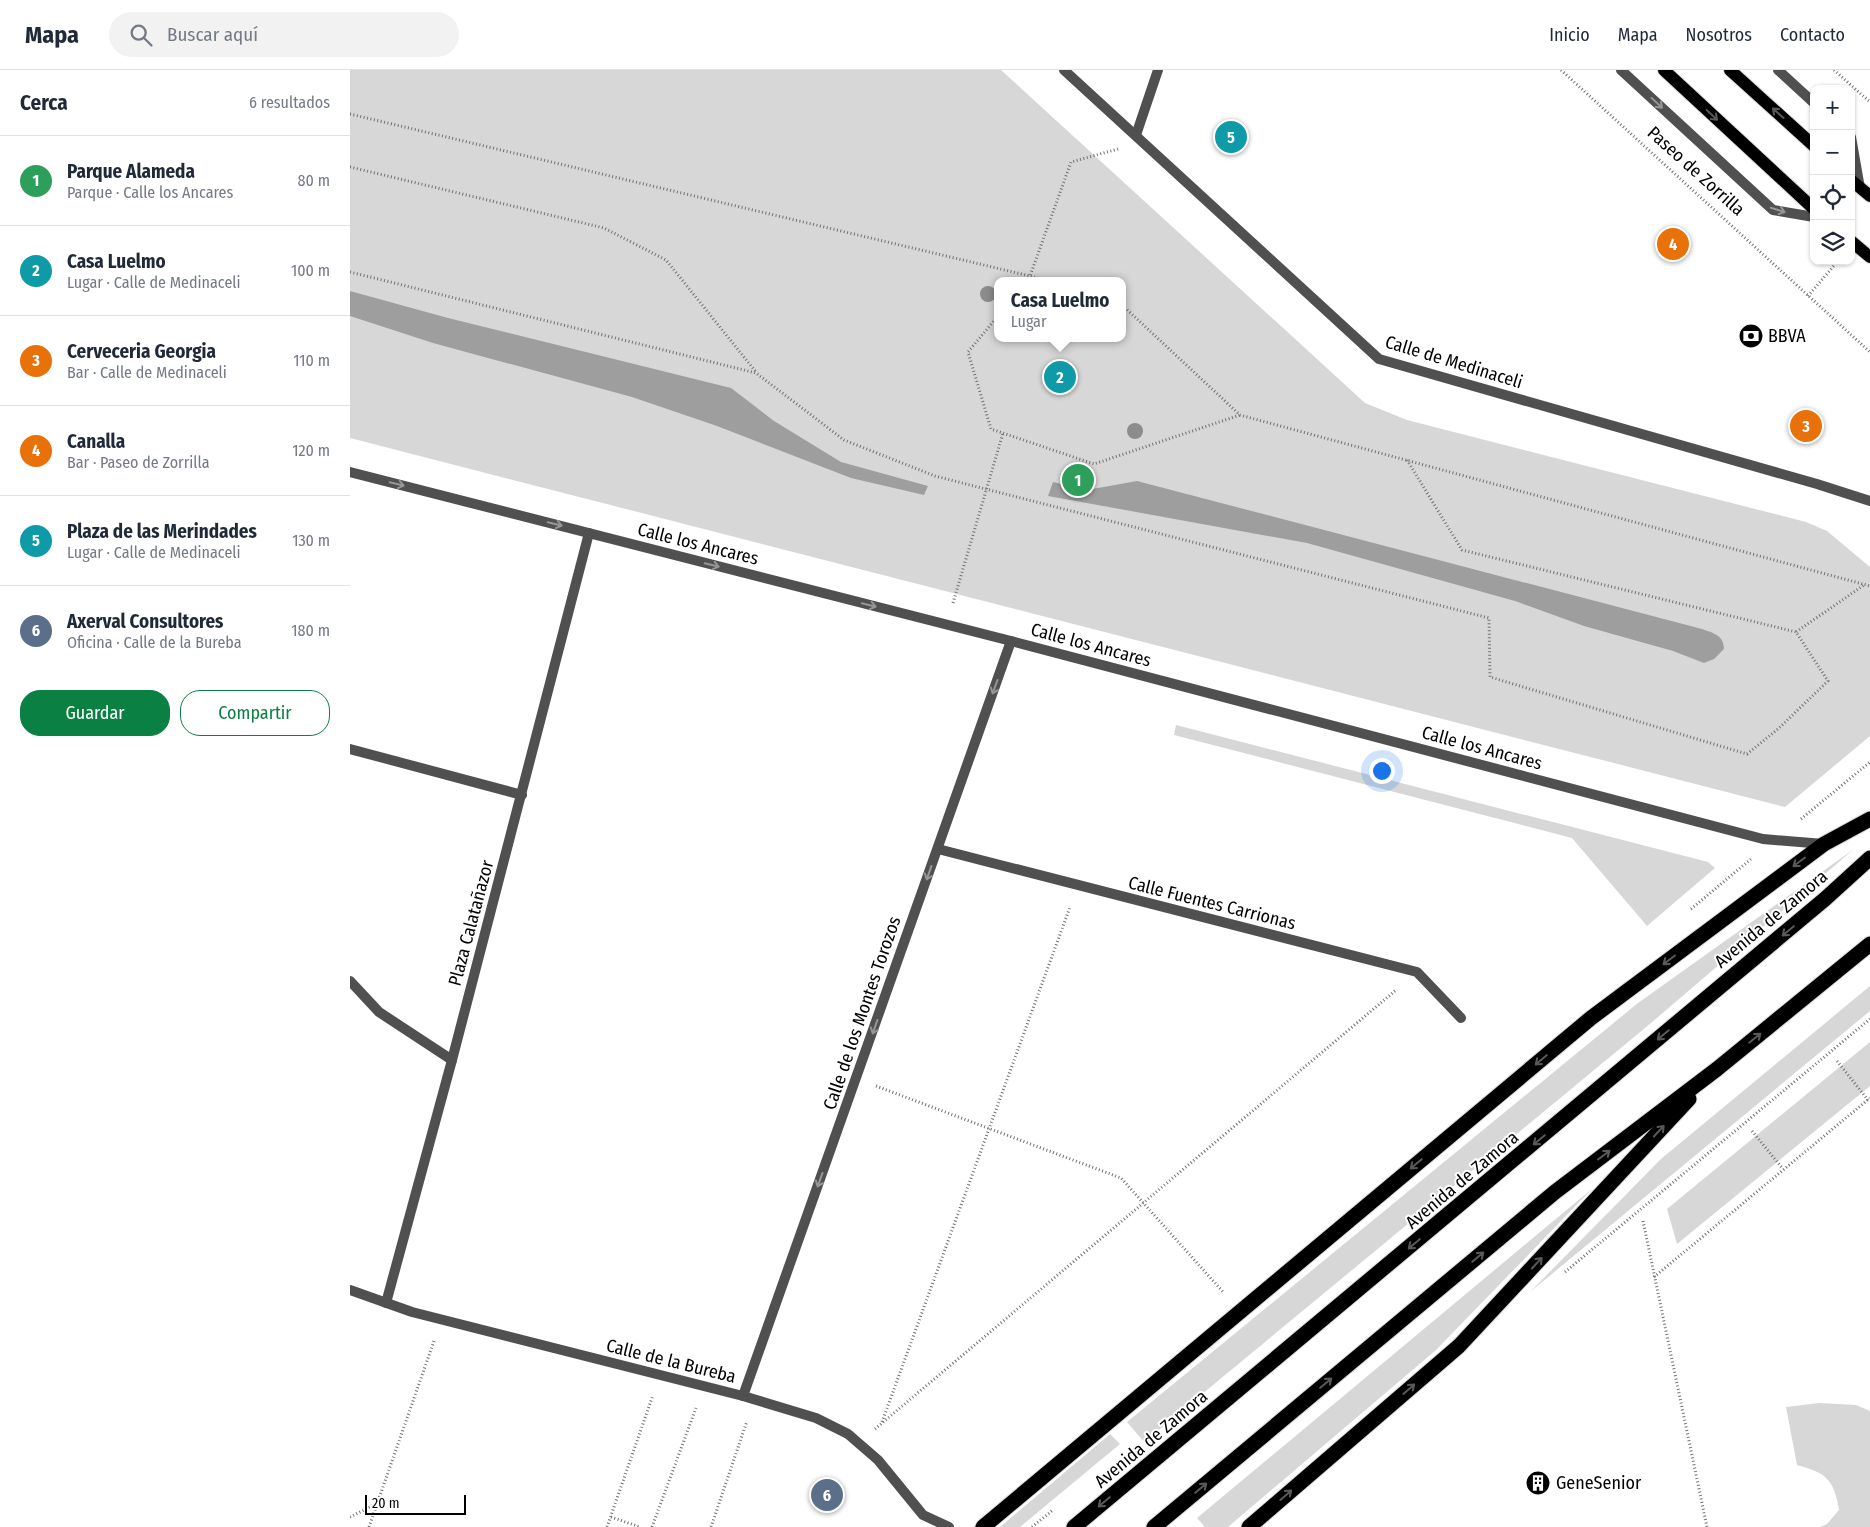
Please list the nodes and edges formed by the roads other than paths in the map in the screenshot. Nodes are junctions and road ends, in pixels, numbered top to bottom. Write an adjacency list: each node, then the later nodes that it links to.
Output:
1 (1064, 70): 8 (street, Calle de Medinaceli)
2 (1158, 70): 8 (street)
3 (1621, 70): 13 (street, Paseo de Zorrilla, one-way to 13)
4 (1664, 70): 12 (main road, one-way to 12)
5 (1730, 70): 9 (main road, one-way to 5)
6 (1778, 70): 7 (street)
7 (1810, 99)
8 (1136, 135): 17 (street, Calle de Medinaceli)
9 (1810, 142)
10 (1855, 160): 11 (street)
11 (1860, 188)
12 (1810, 205)
13 (1810, 216)
14 (1855, 244): 15 (main road)
15 (1870, 257)
16 (350, 472): 18 (street, Calle los Ancares, one-way to 18)
17 (1870, 501)
18 (589, 533): 19 (street, Calle los Ancares, one-way to 19); 21 (street, Plaza Calatañazor)
19 (1011, 641): 23 (street, Calle los Ancares); 24 (street, Calle de los Montes Torozos, one-way to 24)
20 (350, 749): 21 (street)
21 (522, 795): 29 (street, Plaza Calatañazor)
22 (1870, 818): 23 (highway)
23 (1824, 844): 36 (highway, one-way to 36)
24 (938, 849): 28 (street, Calle Fuentes Carrionas); 33 (street, Calle de los Montes Torozos, one-way to 33)
25 (1870, 858): 37 (highway, Avenida de Zamora, one-way to 37)
26 (1870, 944): 30 (highway, one-way to 26)
27 (350, 981): 29 (street)
28 (1461, 1018)
29 (452, 1060): 32 (street, Plaza Calatañazor)
30 (1717, 1069): 34 (highway, one-way to 30); 38 (highway, one-way to 30)
31 (350, 1290): 32 (street, Calle de la Bureba)
32 (386, 1303): 33 (street, Calle de la Bureba)
33 (744, 1396): 35 (street, Calle de la Bureba)
34 (1159, 1523)
35 (949, 1527)
36 (983, 1527)
37 (1074, 1527)
38 (1249, 1527)

